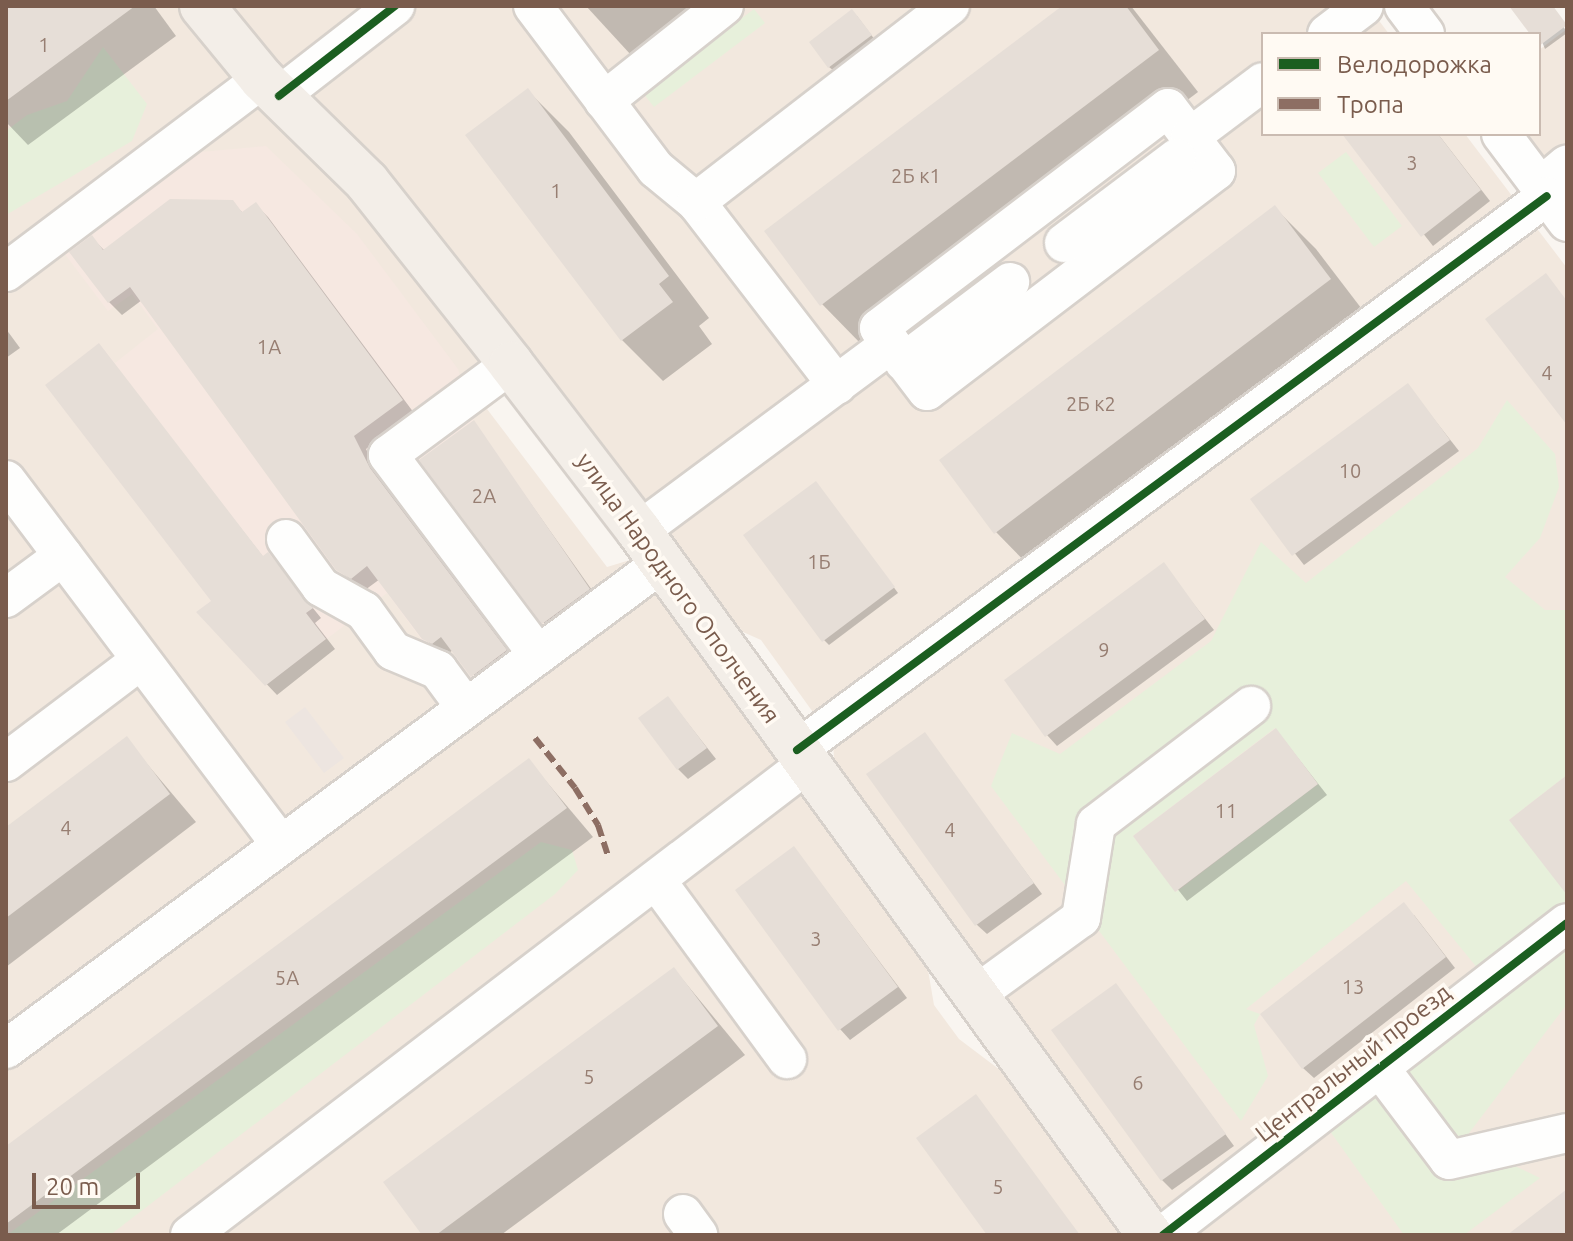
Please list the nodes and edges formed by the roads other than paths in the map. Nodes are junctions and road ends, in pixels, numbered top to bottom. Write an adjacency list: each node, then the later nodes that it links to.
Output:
1 (202, 6): 11 (main road, улица Народного Ополчения)
2 (533, 6): 12 (street)
3 (724, 6): 12 (street)
4 (950, 6): 16 (street)
5 (1364, 6): 8 (street)
6 (1404, 6): 9 (street)
7 (377, 11): 11 (street)
8 (1330, 32)
9 (1424, 32)
10 (1261, 84): 14 (street)
11 (271, 88): 19 (street); 22 (main road, улица Народного Ополчения)
12 (604, 101): 16 (street)
13 (1503, 136): 15 (street)
14 (1183, 148): 17 (street); 18 (street)
15 (1555, 192): 33 (street)
16 (696, 202): 23 (street)
17 (1037, 207): 18 (street); 21 (street)
18 (1074, 257): 21 (street)
19 (6, 272)
20 (1010, 282): 21 (street)
21 (898, 353): 23 (street)
22 (511, 364): 26 (main road, улица Народного Ополчения); 29 (street)
23 (837, 385): 26 (street)
24 (6, 480): 27 (street)
25 (286, 539): 32 (street)
26 (650, 547): 29 (street); 33 (main road, улица Народного Ополчения)
27 (63, 556): 28 (street); 30 (street)
28 (6, 598)
29 (538, 655): 32 (street)
30 (141, 660): 34 (street); 35 (street)
31 (1251, 706): 38 (street)
32 (466, 708): 35 (street)
33 (802, 757): 36 (street); 38 (main road, улица Народного Ополчения)
34 (6, 762)
35 (281, 845): 39 (street)
36 (656, 880): 40 (street); 43 (street)
37 (1567, 923): 41 (street, Центральный проезд)
38 (975, 995): 44 (main road, улица Народного Ополчения)
39 (6, 1049)
40 (787, 1059)
41 (1379, 1067): 42 (street); 45 (street, Центральный проезд)
42 (1567, 1133)
43 (190, 1235)
44 (1150, 1235)
45 (1163, 1235)

